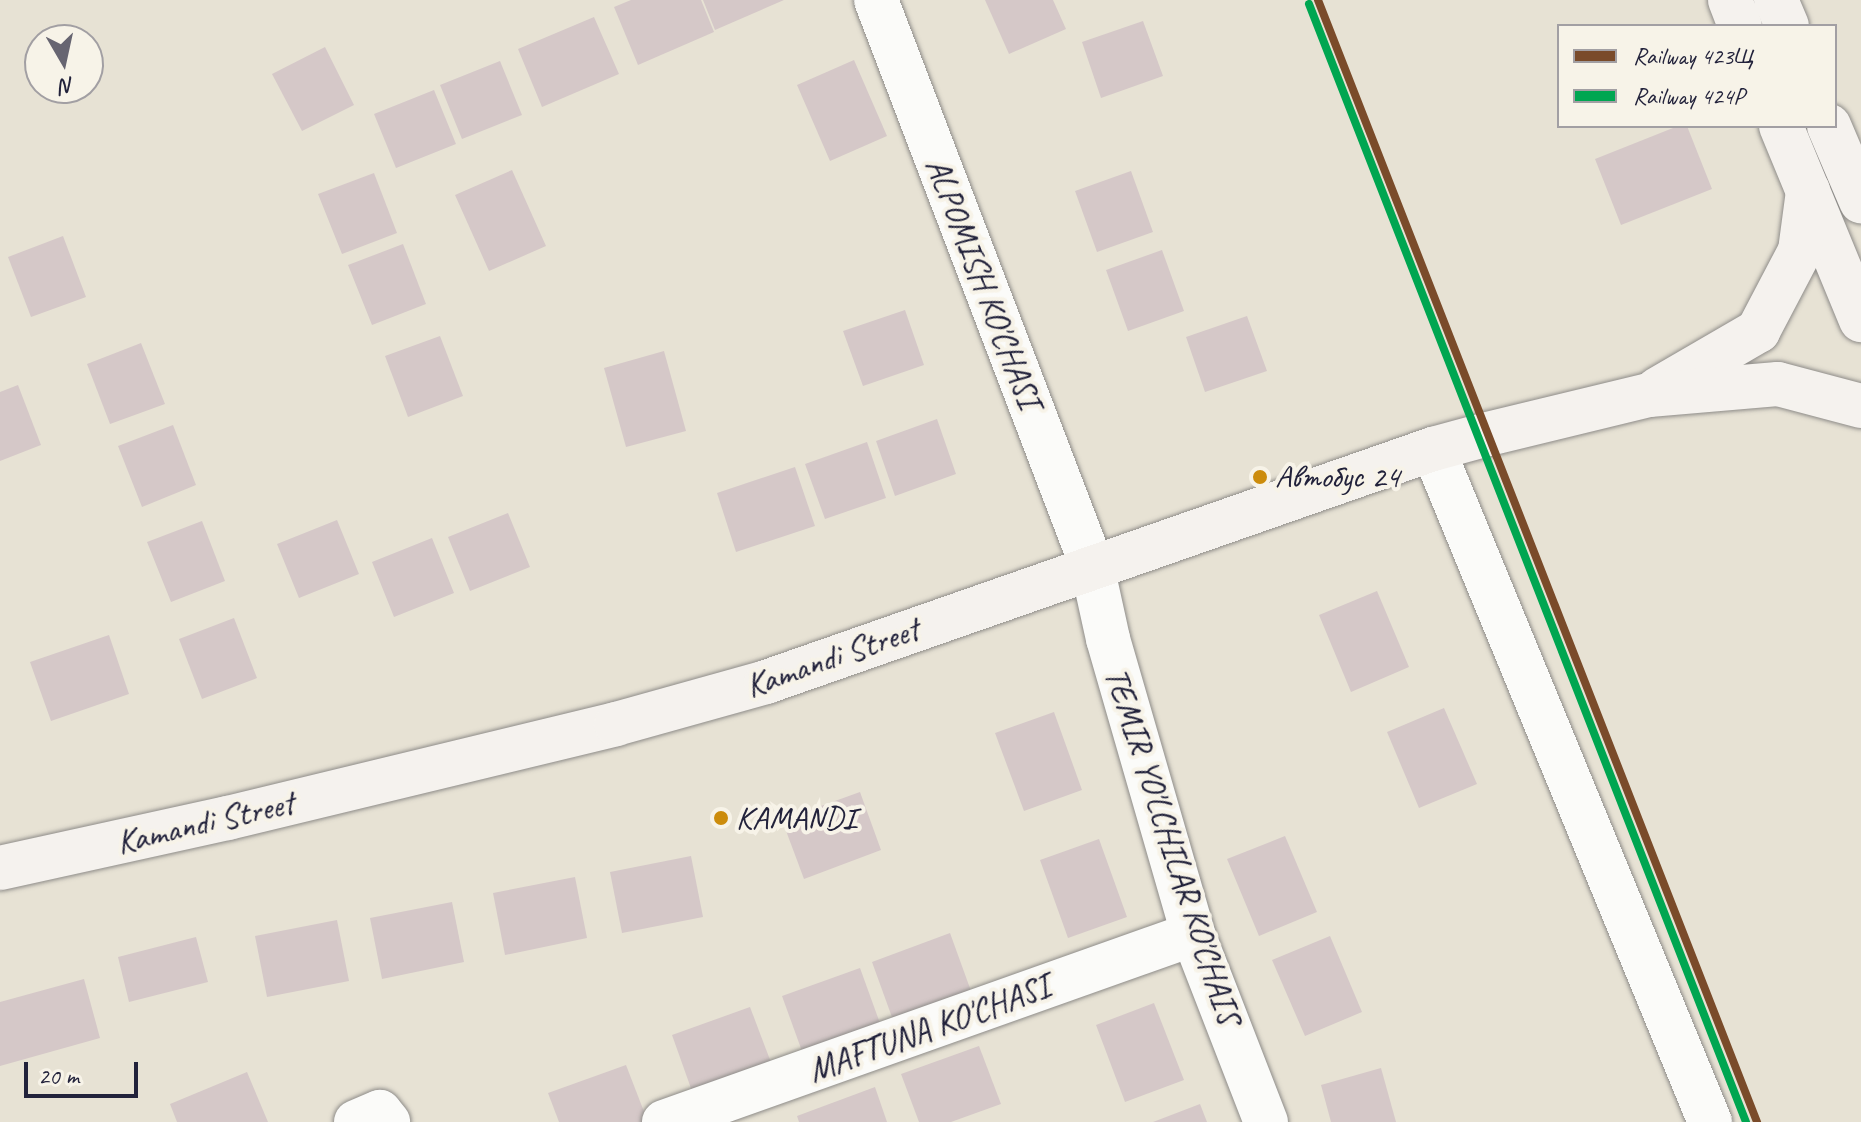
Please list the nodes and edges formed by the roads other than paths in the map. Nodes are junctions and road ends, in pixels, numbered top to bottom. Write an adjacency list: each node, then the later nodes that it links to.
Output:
1 (876, 0): 14 (street, ALPOMISH KO'CHASI)
2 (1730, 0): 4 (main road)
3 (1776, 0): 5 (main road)
4 (1739, 24)
5 (1786, 24)
6 (1782, 128): 9 (main road)
7 (1830, 128): 8 (main road)
8 (1858, 190)
9 (1808, 191): 10 (main road); 11 (main road, Kamandi Street)
10 (1861, 320)
11 (1649, 395): 12 (main road, Kamandi Street); 13 (main road, Kamandi Street)
12 (1861, 406)
13 (1433, 449): 14 (main road, Kamandi Street); 21 (street)
14 (1092, 566): 15 (main road, Kamandi Street); 16 (street, TEMIR YO'LCHILAR KO'CHAIS)
15 (0, 868)
16 (1193, 934): 19 (street, MAFTUNA KO'CHASI); 20 (street, TEMIR YO'LCHILAR KO'CHAIS)
17 (356, 1122): 18 (street)
18 (388, 1122)
19 (664, 1122)
20 (1266, 1122)
21 (1710, 1122)

